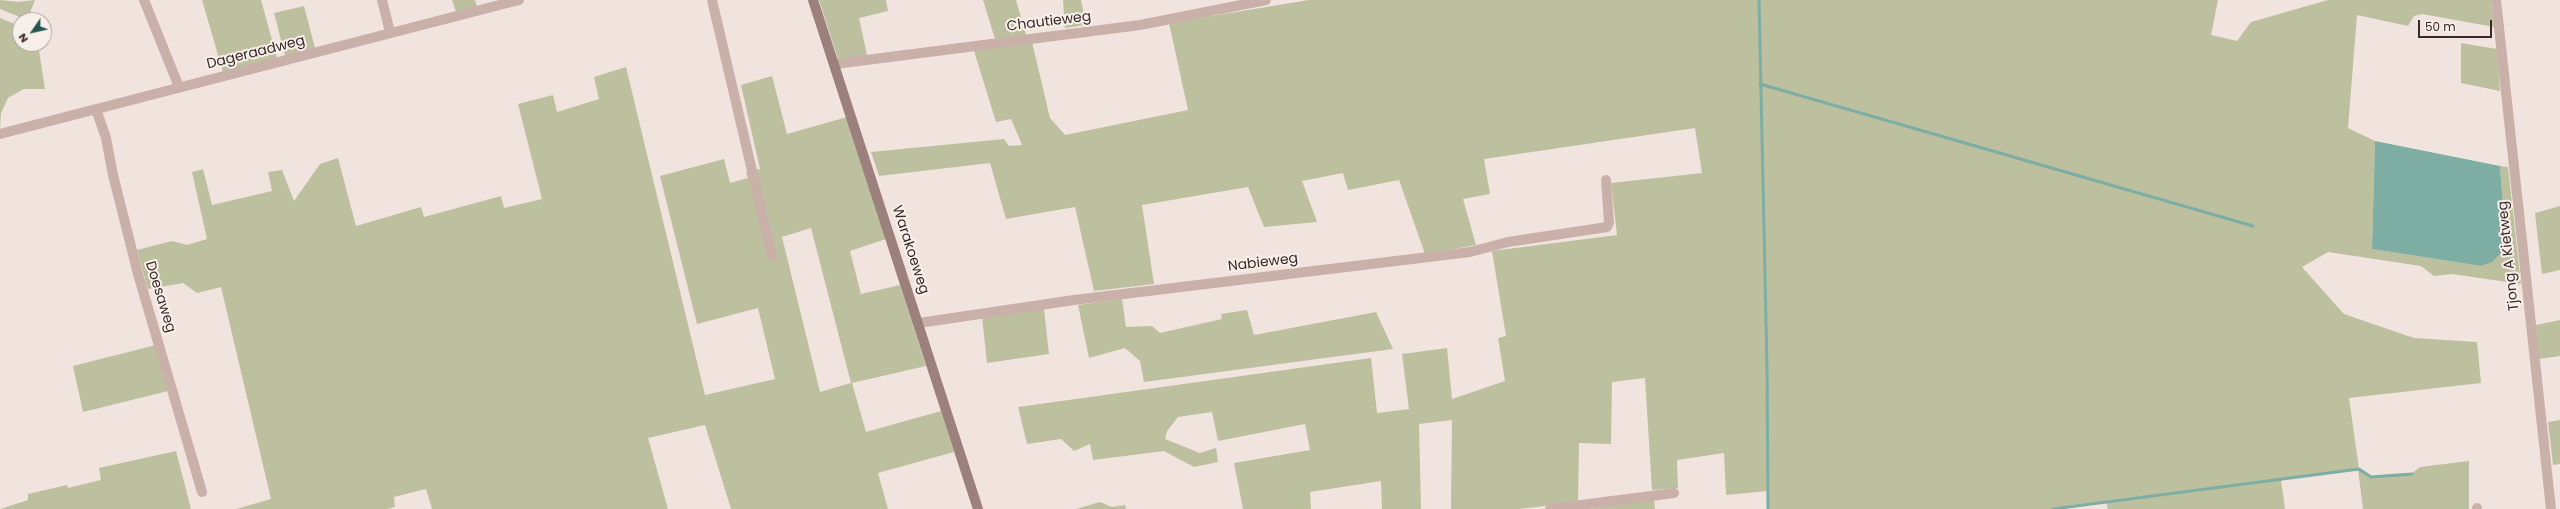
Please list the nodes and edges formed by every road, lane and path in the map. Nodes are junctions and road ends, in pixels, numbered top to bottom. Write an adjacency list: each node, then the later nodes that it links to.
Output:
1 (144, 0): 11 (street)
2 (382, 0): 9 (street)
3 (519, 0): 8 (street, Dageraadweg)
4 (712, 0): 15 (street)
5 (813, 0): 10 (street, Warakoeweg)
6 (1266, 0): 10 (street, Chautieweg)
7 (2496, 0): 21 (street, Tjong A Kietweg)
8 (482, 5): 9 (street, Dageraadweg)
9 (390, 32): 11 (street, Dageraadweg)
10 (834, 64): 16 (street, Warakoeweg)
11 (179, 87): 12 (street, Dageraadweg)
12 (96, 109): 13 (street, Dageraadweg); 17 (street, Doesaweg)
13 (0, 134)
14 (1606, 180): 16 (street, Nabieweg)
15 (772, 256)
16 (919, 323): 19 (street, Warakoeweg)
17 (202, 492)
18 (1674, 493): 20 (street)
19 (978, 509)
20 (1550, 509)
21 (2551, 509)

